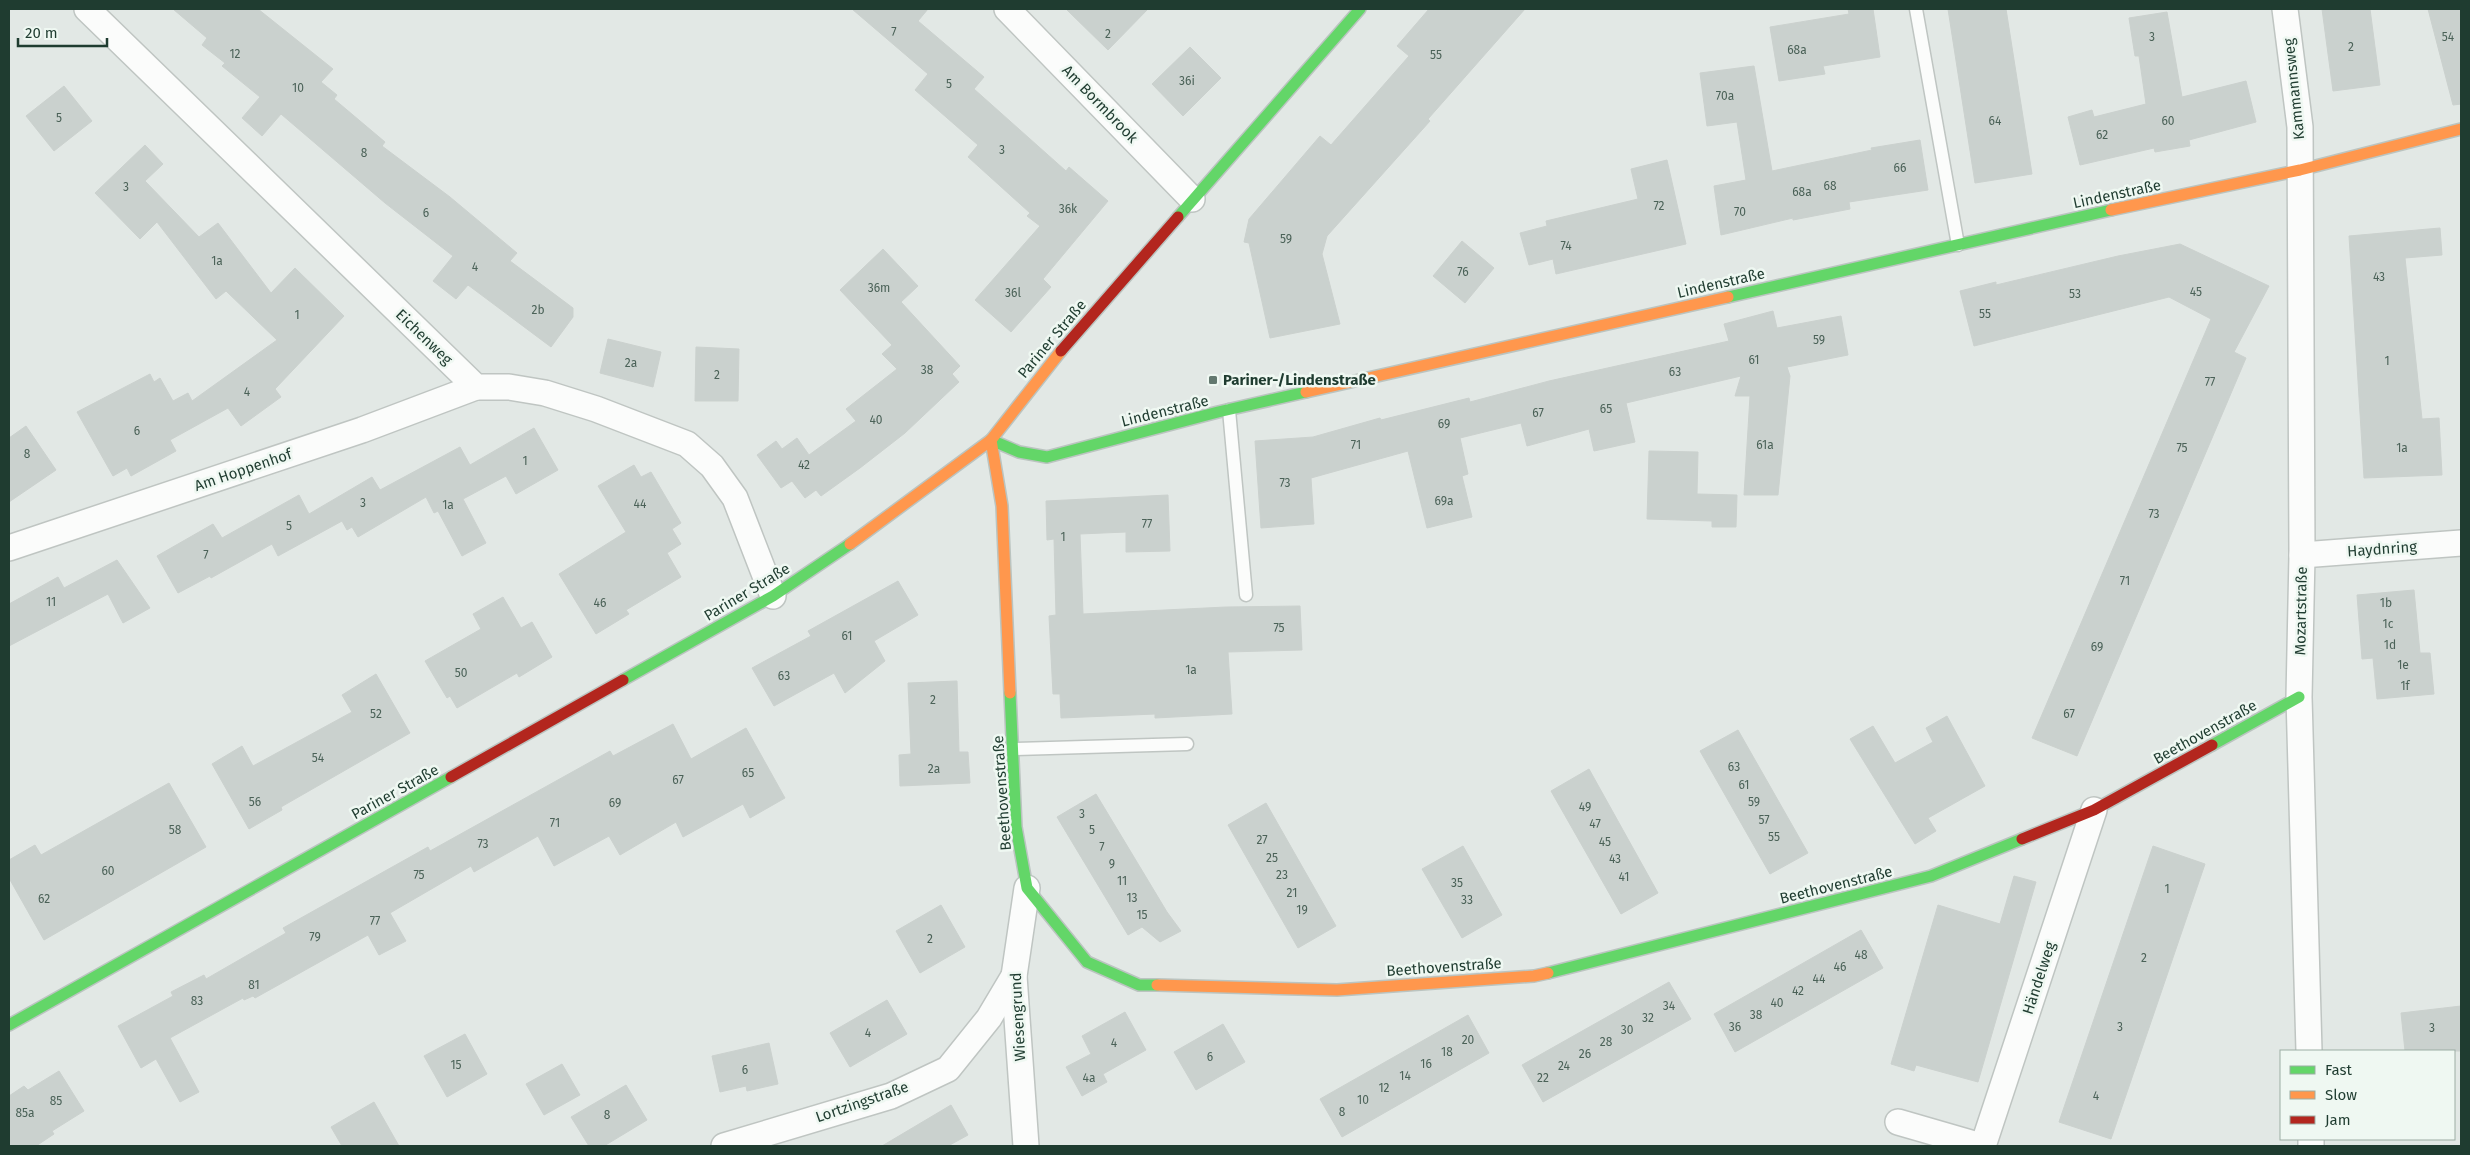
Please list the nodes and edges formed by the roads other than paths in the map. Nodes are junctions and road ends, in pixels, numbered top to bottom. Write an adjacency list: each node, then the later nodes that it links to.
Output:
1 (87, 9): 10 (street, Eichenweg)
2 (1007, 9): 8 (street, Am Bormbrook)
3 (1360, 9): 8 (street, Pariner Straße)
4 (1916, 9): 9 (lane)
5 (2285, 9): 7 (street, Kammannsweg)
6 (2461, 129): 7 (street, Lindenstraße)
7 (2300, 170): 9 (street, Lindenstraße); 15 (street, Mozartstraße)
8 (1192, 199): 12 (street, Pariner Straße)
9 (1958, 245): 11 (street, Lindenstraße)
10 (476, 387): 14 (street, Am Hoppenhof); 17 (street)
11 (1229, 410): 12 (street, Lindenstraße); 16 (lane)
12 (990, 440): 17 (street, Pariner Straße); 20 (street, Beethovenstraße)
13 (2461, 543): 15 (street, Haydnring)
14 (9, 548)
15 (2302, 555): 18 (street, Mozartstraße)
16 (1246, 595)
17 (773, 596): 24 (street, Pariner Straße)
18 (2299, 697): 21 (street, Beethovenstraße); 25 (street, Mozartstraße)
19 (1188, 744): 20 (lane)
20 (1013, 749): 22 (street, Beethovenstraße)
21 (2094, 810): 22 (street, Beethovenstraße); 29 (street, Händelweg)
22 (1026, 888): 23 (street, Wiesengrund)
23 (1014, 976): 27 (street, Lortzingstraße); 28 (street, Wiesengrund)
24 (9, 1025)
25 (2309, 1050)
26 (1898, 1122): 29 (street)
27 (724, 1146)
28 (1026, 1146)
29 (1982, 1146)

